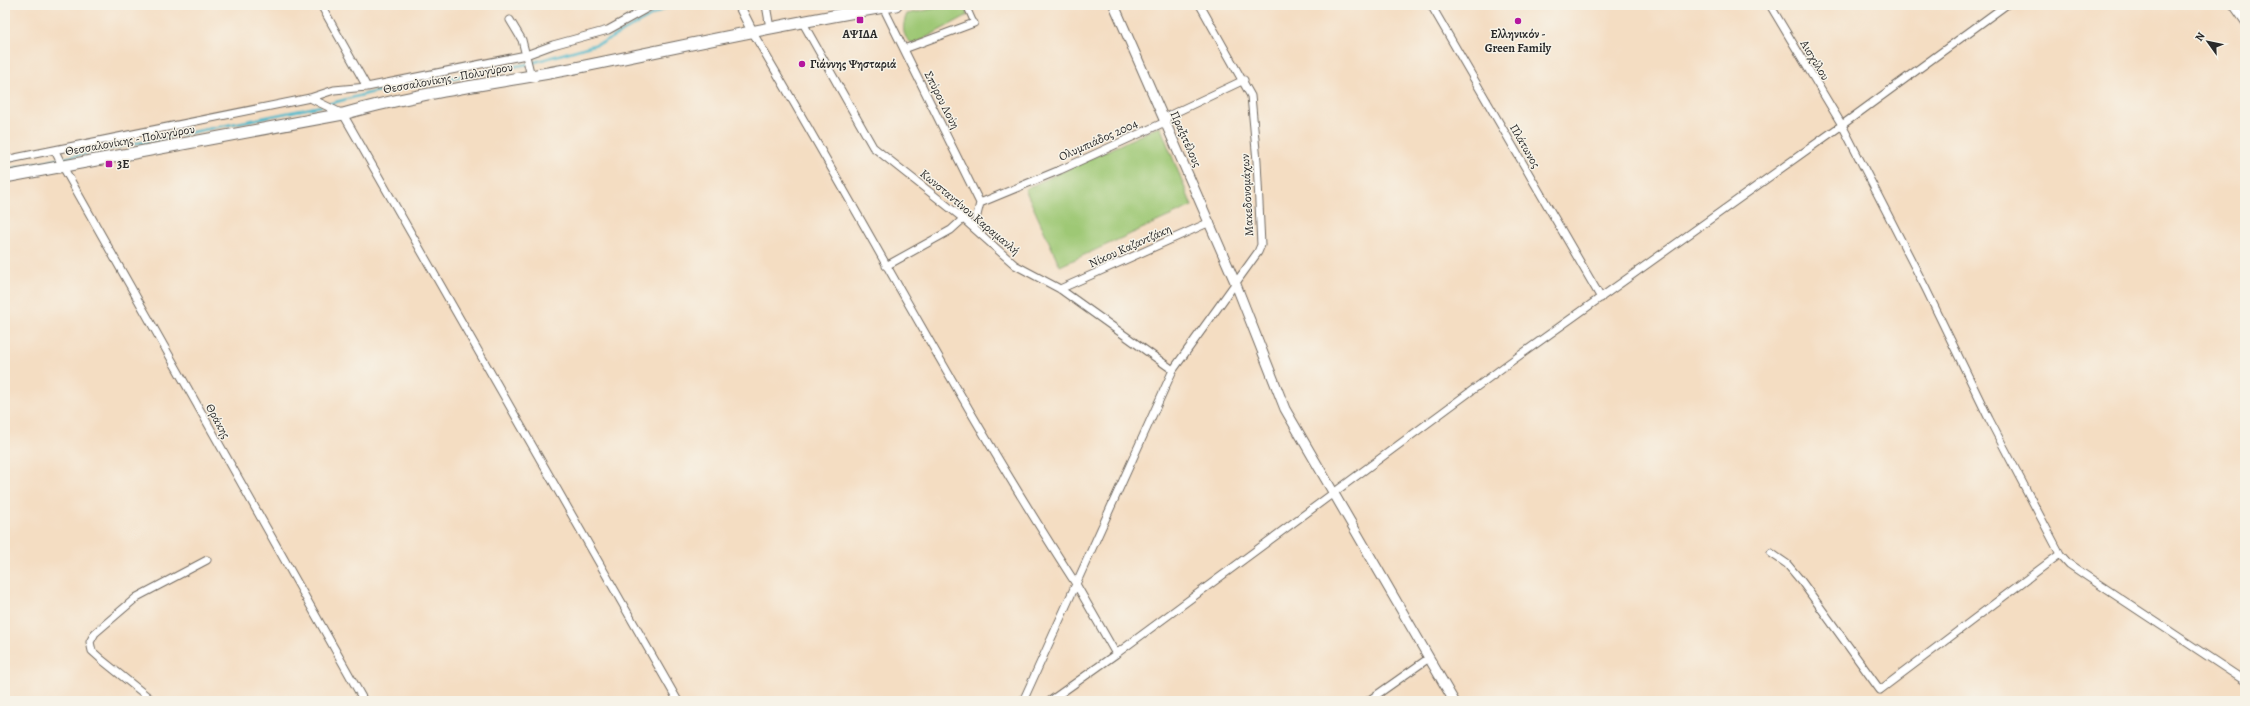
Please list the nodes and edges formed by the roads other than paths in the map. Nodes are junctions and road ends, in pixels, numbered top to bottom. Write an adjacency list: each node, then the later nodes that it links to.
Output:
1 (321, 5): 25 (street)
2 (653, 5): 22 (street)
3 (739, 5): 20 (street)
4 (766, 5): 19 (street)
5 (896, 5): 13 (main road, Θεσσαλονίκης - Πολυγύρου)
6 (966, 5): 18 (street)
7 (1114, 5): 28 (street, Πραξιτέλους)
8 (1200, 5): 24 (street, Μακεδονομάχων)
9 (1431, 5): 41 (street, Πλάτωνος)
10 (1770, 5): 29 (street, Αισχύλου)
11 (2006, 5): 29 (street)
12 (2233, 5): 16 (street)
13 (883, 7): 14 (main road, Θεσσαλονίκης - Πολυγύρου); 21 (street, Σπύρου Λούη)
14 (846, 10): 17 (main road, Θεσσαλονίκης - Πολυγύρου)
15 (510, 20): 22 (street)
16 (2245, 22)
17 (803, 23): 19 (main road, Θεσσαλονίκης - Πολυγύρου); 35 (street, Κωνσταντίνου Καραμανλή)
18 (974, 24): 21 (street)
19 (770, 28): 20 (main road, Θεσσαλονίκης - Πολυγύρου)
20 (753, 33): 23 (main road, Θεσσαλονίκης - Πολυγύρου); 38 (street)
21 (904, 49): 34 (street, Σπύρου Λούη)
22 (526, 55): 23 (street); 25 (street)
23 (531, 76): 27 (main road, Θεσσαλονίκης - Πολυγύρου)
24 (1244, 80): 28 (street, Ολυμπιάδος 2004); 39 (street, Μακεδονομάχων)
25 (367, 87): 26 (street)
26 (310, 98): 27 (street); 30 (street)
27 (343, 114): 32 (main road, Θεσσαλονίκης - Πολυγύρου); 53 (street)
28 (1165, 122): 34 (street, Ολυμπιάδος 2004); 36 (street, Πραξιτέλους)
29 (1842, 125): 41 (street); 45 (street, Αισχύλου)
30 (55, 151): 31 (street); 32 (street, Θράκης)
31 (5, 160)
32 (62, 166): 33 (main road, Θεσσαλονίκης - Πολυγύρου); 52 (street, Θράκης)
33 (5, 177)
34 (980, 203): 37 (street)
35 (963, 219): 37 (street, Κωνσταντίνου Καραμανλή); 38 (street)
36 (1210, 222): 39 (street, Πραξιτέλους); 40 (street, Νίκου Καζαντζάκη)
37 (974, 228): 40 (street, Κωνσταντίνου Καραμανλή)
38 (886, 266): 47 (street)
39 (1235, 282): 42 (street, Μακεδονομάχων); 43 (street, Πραξιτέλους)
40 (1060, 289): 42 (street, Κωνσταντίνου Καραμανλή)
41 (1601, 298): 43 (street)
42 (1173, 370): 47 (street, Μακεδονομάχων)
43 (1333, 494): 48 (street); 49 (street, Πραξιτέλους)
44 (1771, 553): 45 (street)
45 (2060, 554): 50 (street, Αισχύλου)
46 (207, 560): 51 (street)
47 (1076, 584): 48 (street); 54 (street, Μακεδονομάχων)
48 (1116, 654): 55 (street)
49 (1429, 658): 56 (street); 57 (street, Πραξιτέλους)
50 (2245, 681)
51 (153, 701)
52 (364, 701)
53 (678, 701)
54 (1023, 701)
55 (1050, 701)
56 (1368, 701)
57 (1454, 701)

